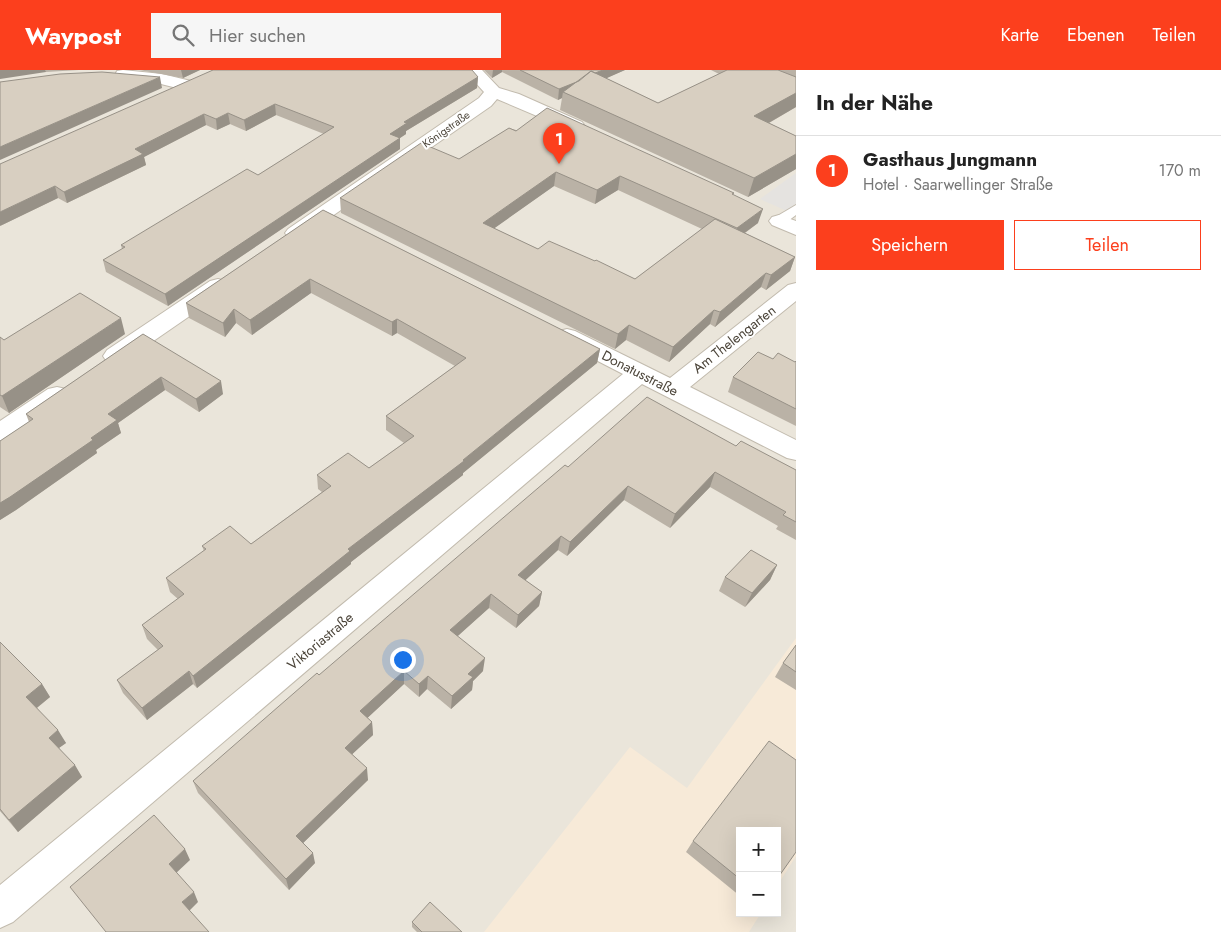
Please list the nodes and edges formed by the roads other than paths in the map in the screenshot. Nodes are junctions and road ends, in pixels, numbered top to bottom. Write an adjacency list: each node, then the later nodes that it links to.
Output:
1 (472, 70): 3 (street)
2 (108, 74): 4 (street)
3 (493, 92): 5 (street); 8 (street, Königstraße)
4 (158, 98)
5 (594, 134)
6 (796, 209): 7 (lane)
7 (787, 225)
8 (276, 247)
9 (235, 274): 12 (street)
10 (796, 290): 15 (street, Am Thelengarten)
11 (544, 324): 13 (street, Donatusstraße)
12 (97, 368)
13 (640, 373): 15 (street, Donatusstraße); 18 (street, Viktoriastraße)
14 (73, 384): 16 (street)
15 (672, 389): 17 (street, Donatusstraße)
16 (0, 434)
17 (796, 451)
18 (0, 909)

